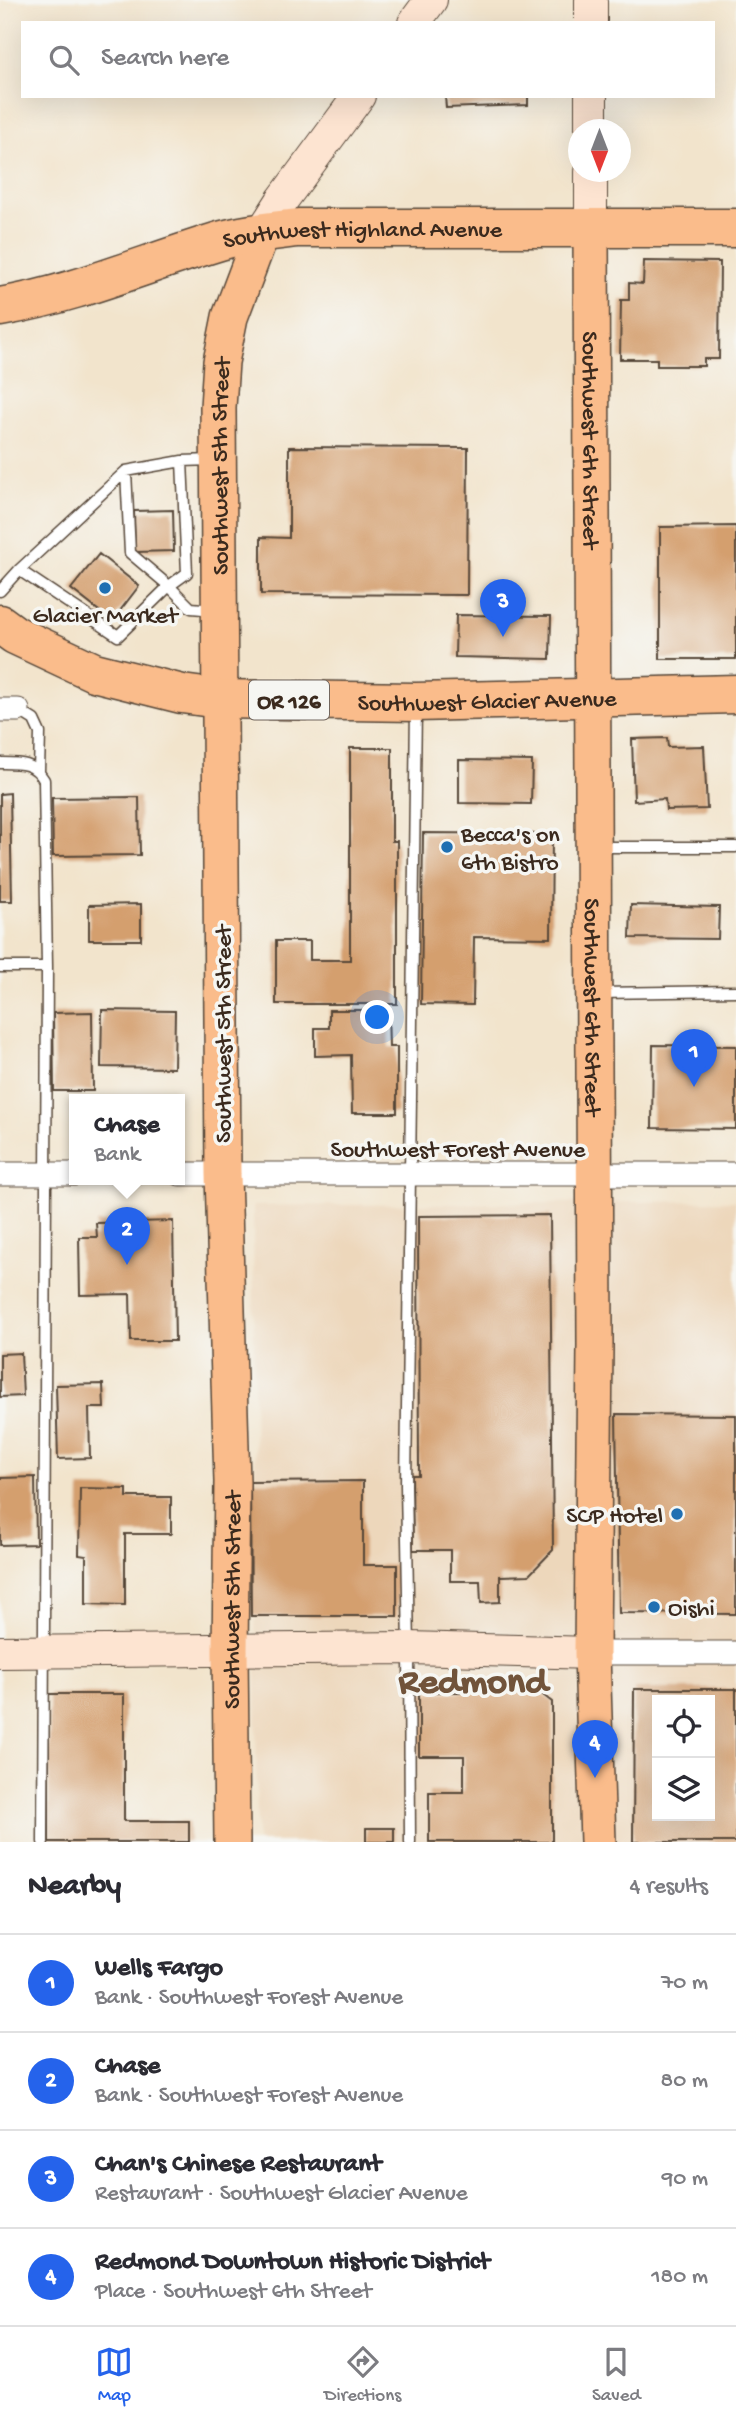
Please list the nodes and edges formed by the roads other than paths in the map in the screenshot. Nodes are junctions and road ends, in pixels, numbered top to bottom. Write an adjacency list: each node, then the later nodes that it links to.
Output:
1 (431, 0): 3 (main road)
2 (591, 0): 4 (main road)
3 (415, 21)
4 (591, 21)
5 (358, 98): 11 (main road)
6 (591, 98): 7 (main road)
7 (591, 119)
8 (591, 182): 9 (main road, Southwest 6th Street)
9 (592, 228): 10 (highway, Southwest Highland Avenue); 11 (highway, Southwest Highland Avenue); 22 (main road, Southwest 6th Street)
10 (736, 228)
11 (262, 232): 12 (highway, Southwest Highland Avenue); 13 (main road, Southwest 5th Street)
12 (0, 307)
13 (218, 459): 14 (lane); 19 (main road, Southwest 5th Street)
14 (182, 461): 15 (lane); 17 (lane)
15 (126, 471): 16 (lane); 17 (lane)
16 (19, 570): 17 (lane); 18 (lane)
17 (169, 586): 19 (lane)
18 (0, 591)
19 (218, 611): 23 (main road, Southwest 5th Street)
20 (0, 624): 23 (highway, Southwest Glacier Avenue / OR 126)
21 (736, 694): 22 (highway, Southwest Glacier Avenue / OR 126)
22 (593, 698): 24 (highway, Southwest Glacier Avenue / OR 126); 28 (main road, Southwest 6th Street)
23 (219, 699): 24 (highway, Southwest Glacier Avenue / OR 126); 38 (main road, Southwest 5th Street)
24 (416, 702): 39 (lane)
25 (9, 710): 27 (lane)
26 (0, 763): 27 (lane)
27 (38, 771): 31 (lane)
28 (594, 846): 29 (lane); 33 (main road, Southwest 6th Street)
29 (736, 847)
30 (0, 967): 31 (lane)
31 (47, 967): 35 (lane)
32 (736, 991): 33 (lane)
33 (594, 993): 40 (main road, Southwest 6th Street)
34 (0, 1174): 35 (street)
35 (46, 1174): 36 (street); 43 (lane)
36 (69, 1174)
37 (185, 1174): 38 (street, Southwest Forest Avenue)
38 (223, 1174): 39 (street, Southwest Forest Avenue); 44 (main road, Southwest 5th Street)
39 (410, 1174): 40 (street, Southwest Forest Avenue); 42 (lane)
40 (594, 1174): 41 (street, Southwest Forest Avenue); 46 (main road, Southwest 6th Street)
41 (736, 1174)
42 (409, 1648): 44 (main road); 46 (main road); 50 (lane)
43 (44, 1651): 44 (main road); 45 (main road); 48 (lane)
44 (230, 1651): 49 (main road, Southwest 5th Street)
45 (0, 1652)
46 (592, 1653): 47 (street); 51 (main road, Southwest 6th Street)
47 (736, 1653)
48 (43, 1842)
49 (232, 1842)
50 (410, 1842)
51 (598, 1842)

